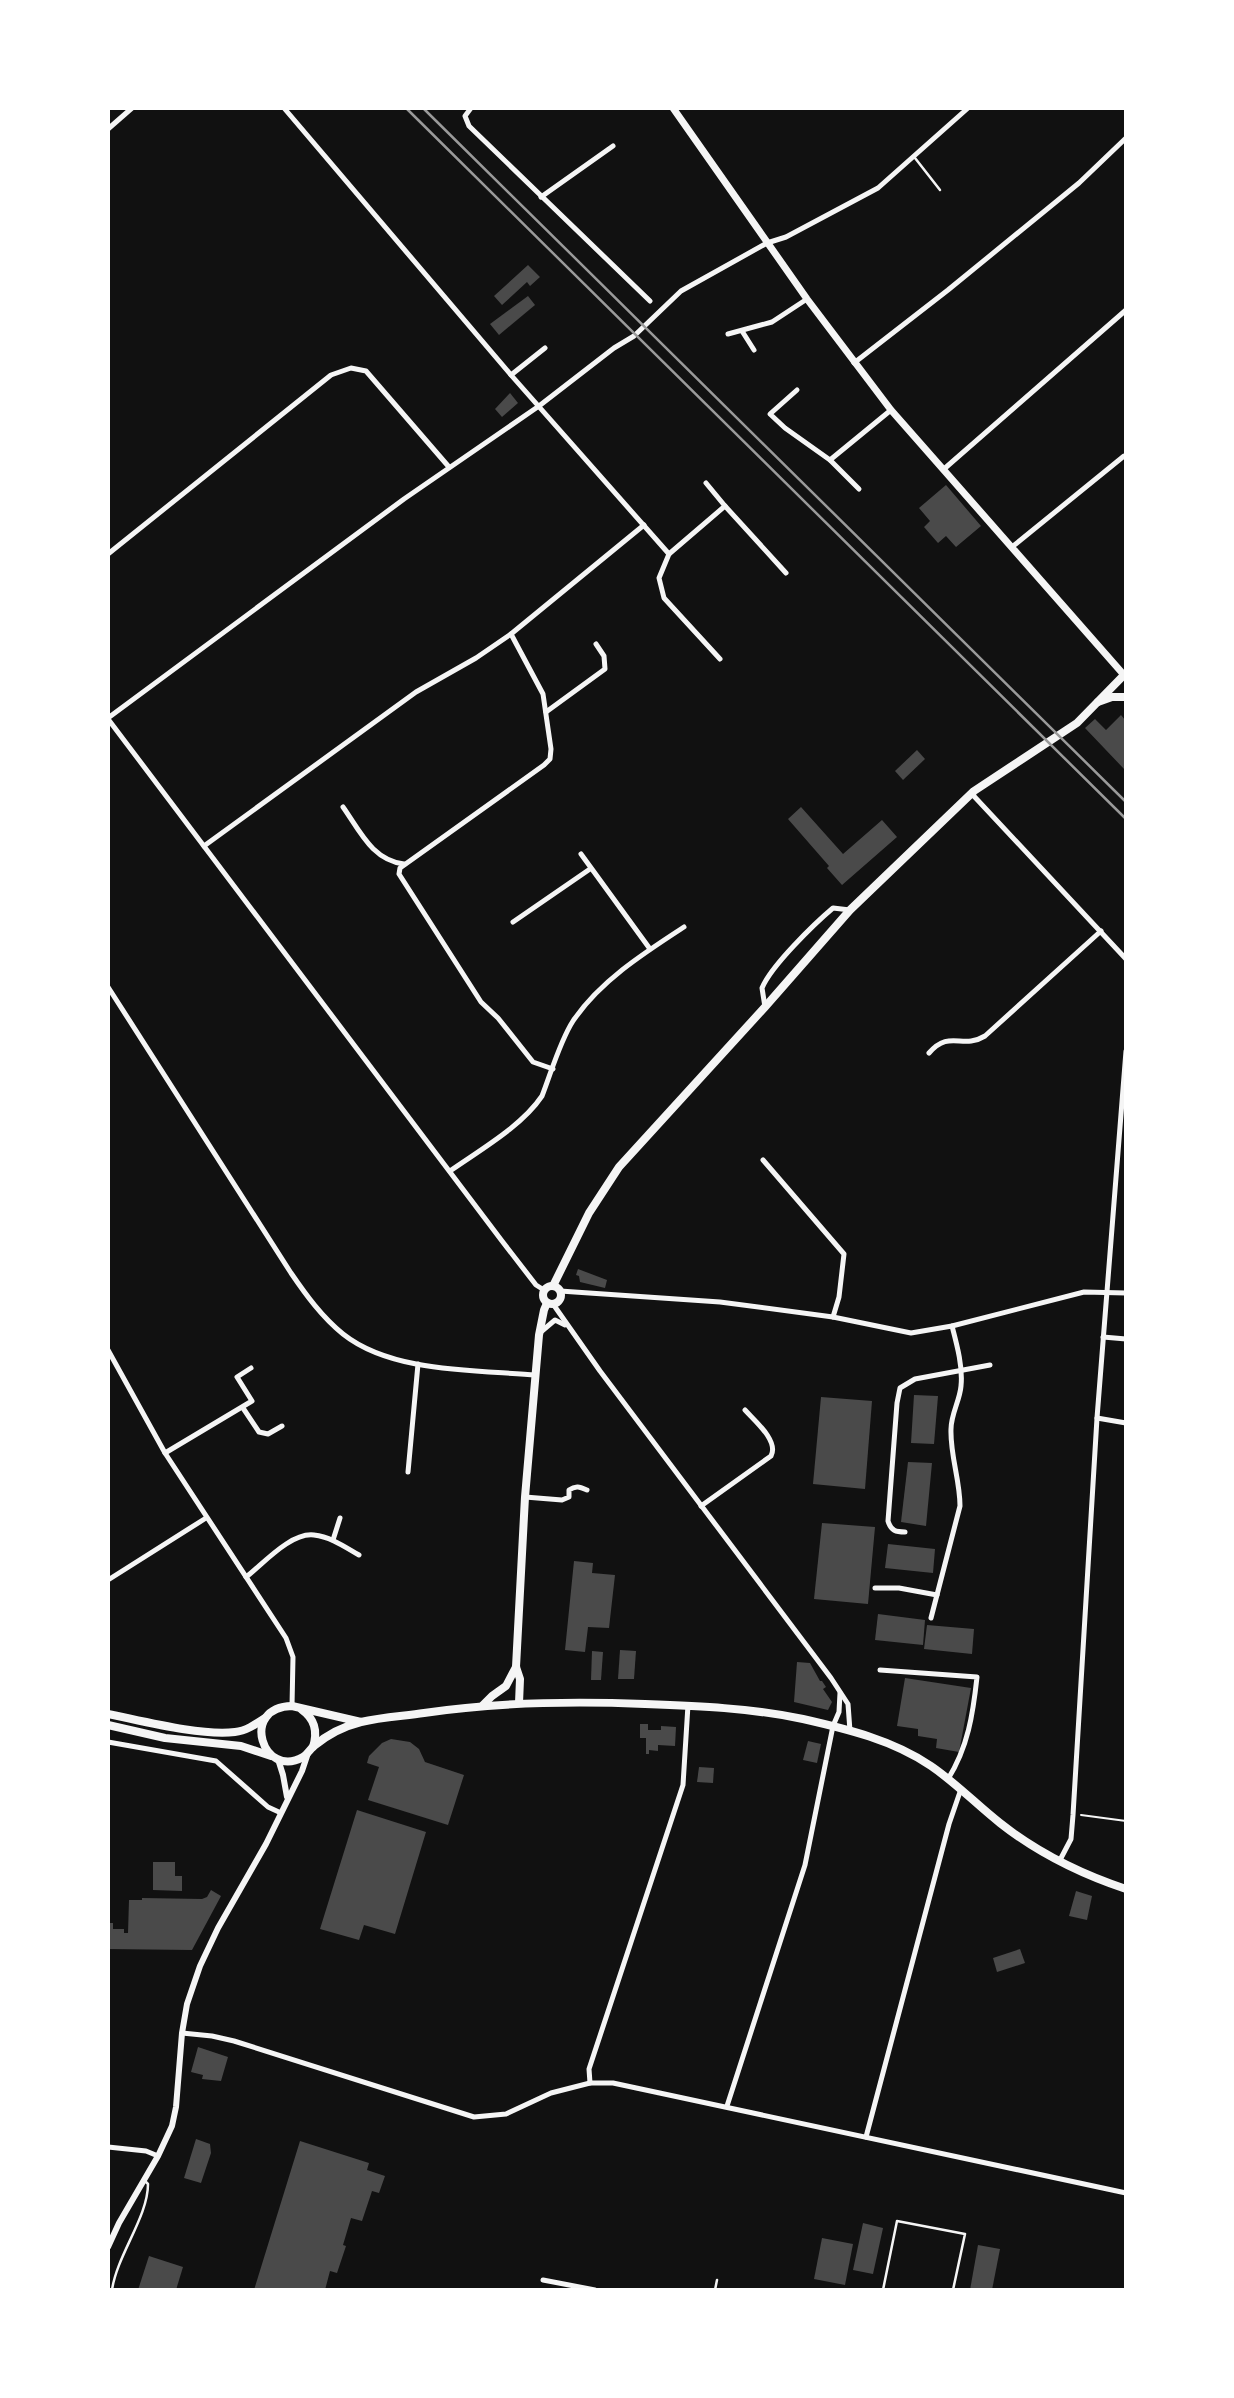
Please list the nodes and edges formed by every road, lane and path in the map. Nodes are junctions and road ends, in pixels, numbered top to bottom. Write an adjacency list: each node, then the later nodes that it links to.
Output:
1 (132, 108): 6 (street)
2 (284, 108): 21 (street)
3 (673, 108): 12 (main road)
4 (968, 108): 9 (street)
5 (469, 110): 11 (street)
6 (108, 129)
7 (1125, 138): 20 (street)
8 (613, 146): 11 (street)
9 (915, 158): 10 (lane); 12 (street)
10 (940, 190)
11 (541, 197): 14 (street)
12 (767, 243): 13 (main road); 23 (street)
13 (807, 299): 16 (street); 20 (main road)
14 (650, 301)
15 (1125, 310): 28 (street)
16 (742, 331): 17 (street); 19 (street)
17 (728, 334)
18 (545, 348): 21 (street)
19 (754, 350)
20 (854, 363): 24 (main road)
21 (511, 375): 23 (street)
22 (797, 390): 26 (street)
23 (539, 406): 27 (street); 32 (street)
24 (891, 410): 26 (street); 28 (main road)
25 (1125, 457): 33 (street)
26 (831, 460): 30 (street)
27 (449, 467): 34 (street); 44 (street)
28 (944, 469): 33 (main road)
29 (706, 483): 31 (street)
30 (859, 489)
31 (725, 506): 35 (street); 36 (street)
32 (644, 525): 35 (street); 37 (street)
33 (1012, 547): 40 (main road)
34 (108, 554)
35 (669, 554): 39 (street)
36 (786, 573)
37 (511, 634): 43 (street); 47 (street)
38 (596, 644): 43 (street)
39 (720, 659)
40 (1125, 675): 42 (main road)
41 (1125, 698): 42 (main road)
42 (1097, 703): 45 (main road)
43 (546, 712): 49 (street)
44 (108, 719): 47 (street)
45 (971, 793): 51 (main road); 54 (street)
46 (343, 807): 49 (street)
47 (204, 846): 63 (street)
48 (581, 854): 50 (street)
49 (405, 865): 61 (street)
50 (590, 869): 52 (street); 55 (street)
51 (850, 910): 58 (main road); 58 (street)
52 (513, 922)
53 (684, 927): 55 (street)
54 (1101, 931): 56 (street); 60 (street)
55 (650, 949): 61 (street)
56 (1125, 959)
57 (108, 987): 76 (street)
58 (765, 1007): 64 (main road)
59 (1125, 1051): 66 (street)
60 (929, 1053)
61 (553, 1069): 63 (street)
62 (763, 1160): 69 (street)
63 (450, 1171): 65 (street)
64 (557, 1289): 65 (main road); 68 (main road); 69 (street)
65 (544, 1290): 68 (main road)
66 (1106, 1292): 67 (street); 70 (street); 73 (street)
67 (1125, 1293)
68 (550, 1304): 71 (street); 72 (main road)
69 (833, 1317): 70 (street)
70 (953, 1326): 79 (street)
71 (570, 1329): 72 (street); 90 (street)
72 (539, 1335): 80 (main road)
73 (1103, 1337): 74 (street); 83 (street)
74 (1125, 1339)
75 (108, 1350): 86 (street)
76 (418, 1364): 80 (street); 87 (street)
77 (990, 1364): 79 (street)
78 (251, 1368): 81 (street)
79 (960, 1371): 93 (street); 99 (street)
80 (536, 1376): 89 (main road)
81 (243, 1408): 85 (street); 86 (street)
82 (745, 1410): 90 (street)
83 (1097, 1418): 84 (street); 121 (street)
84 (1125, 1423)
85 (282, 1426)
86 (165, 1453): 91 (street)
87 (408, 1472)
88 (587, 1490): 89 (street)
89 (525, 1497): 101 (main road)
90 (701, 1506): 103 (street)
91 (206, 1518): 96 (street); 97 (street)
92 (340, 1518): 94 (street)
93 (905, 1532)
94 (332, 1540): 95 (street); 96 (street)
95 (359, 1555)
96 (246, 1577): 107 (street)
97 (108, 1580)
98 (875, 1588): 99 (street)
99 (937, 1595): 100 (street)
100 (931, 1618)
101 (516, 1667): 104 (main road); 105 (main road)
102 (880, 1670): 117 (street)
103 (840, 1693): 112 (street); 113 (street)
104 (519, 1703): 105 (main road); 106 (main road)
105 (483, 1705): 110 (main road)
106 (688, 1705): 112 (main road); 126 (street)
107 (297, 1707): 109 (main road); 110 (main road); 115 (main road)
108 (108, 1714): 109 (main road)
109 (265, 1718): 116 (main road)
110 (361, 1722): 115 (main road)
111 (108, 1725): 116 (main road)
112 (833, 1726): 113 (main road); 127 (street)
113 (850, 1731): 117 (main road)
114 (108, 1742): 120 (street)
115 (310, 1750): 116 (main road); 119 (street)
116 (276, 1758): 119 (street)
117 (948, 1779): 118 (main road)
118 (961, 1790): 123 (main road); 128 (street)
119 (287, 1799): 120 (street)
120 (281, 1813): 125 (street)
121 (1073, 1815): 122 (path); 123 (street)
122 (1125, 1821)
123 (1060, 1860): 124 (main road)
124 (1125, 1889)
125 (182, 2033): 126 (street); 130 (street)
126 (590, 2083): 127 (street)
127 (727, 2106): 128 (street)
128 (866, 2137): 132 (street)
129 (108, 2147): 130 (street)
130 (158, 2156): 131 (street)
131 (143, 2180): 133 (street); 136 (lane)
132 (1125, 2193)
133 (108, 2247)
134 (543, 2280): 137 (street)
135 (718, 2280): 138 (lane)
136 (112, 2290)
137 (595, 2290)
138 (715, 2290)
139 (883, 2290): 140 (lane)
140 (953, 2290)

